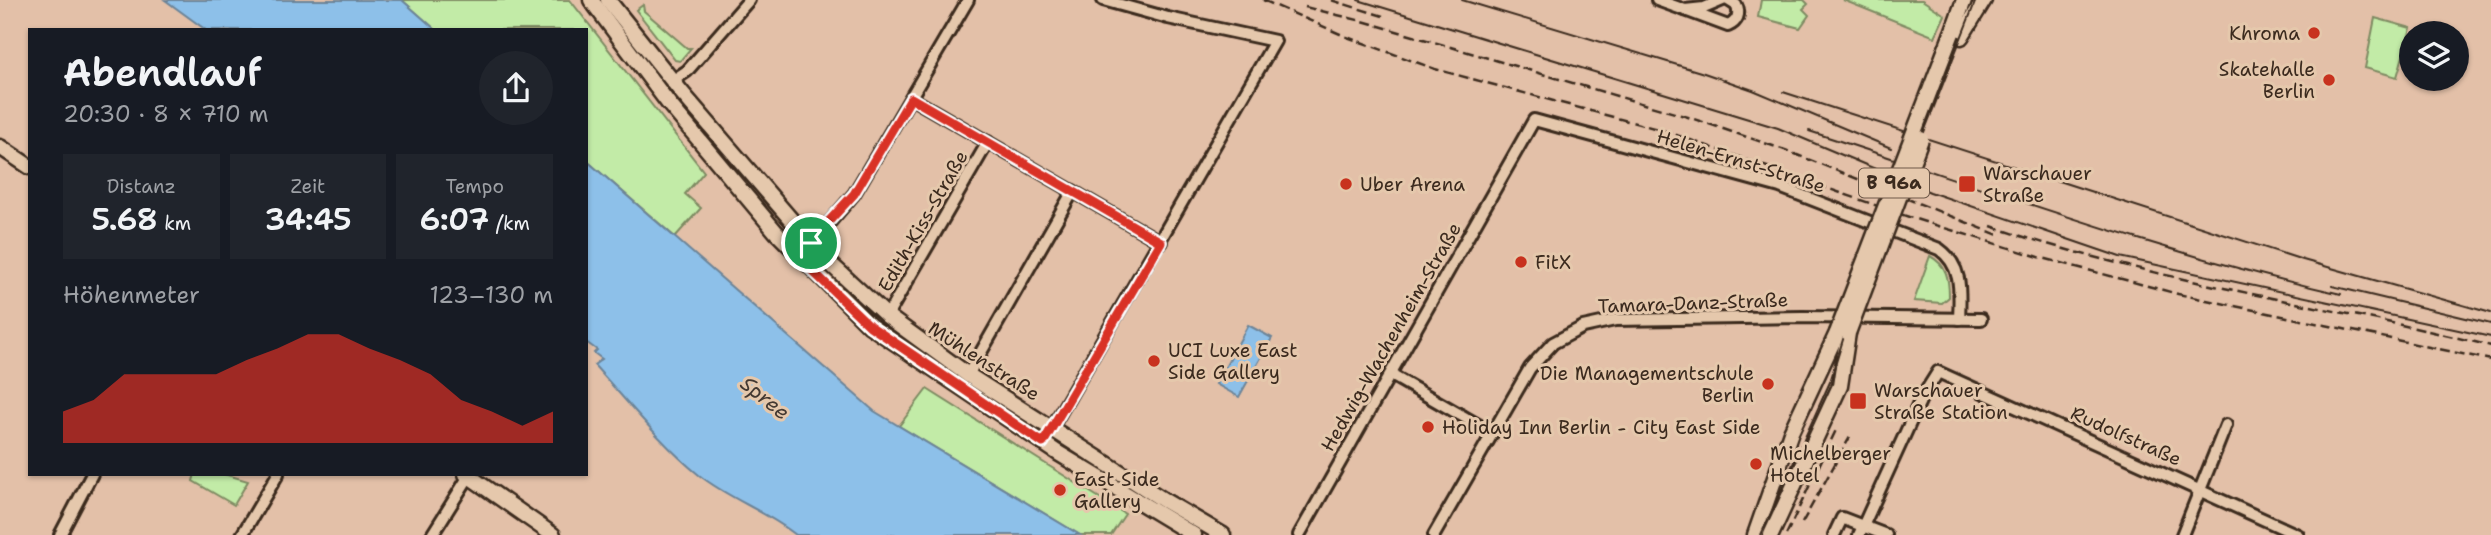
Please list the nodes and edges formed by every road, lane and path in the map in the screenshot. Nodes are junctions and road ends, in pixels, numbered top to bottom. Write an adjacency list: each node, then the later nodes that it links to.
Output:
1 (591, 0): 13 (main road, Mühlenstraße)
2 (608, 0): 12 (main road, Mühlenstraße)
3 (749, 0): 12 (street)
4 (968, 0): 14 (street)
5 (1104, 0): 20 (street)
6 (1657, 0): 10 (street)
7 (1725, 0): 10 (street); 10 (street)
8 (1960, 1): 9 (main road); 11 (main road, B 96a)
9 (1981, 4): 11 (main road, B 96a)
10 (1685, 10)
11 (1956, 35): 26 (main road, B 96a, bridge)
12 (672, 81): 13 (main road); 21 (main road, Mühlenstraße)
13 (659, 91): 22 (main road, Mühlenstraße)
14 (911, 98): 16 (street); 21 (street)
15 (1534, 120): 24 (street, Helen-Ernst-Straße); 28 (street, Hedwig-Wachenheim-Straße)
16 (988, 142): 19 (street); 23 (street, Edith-Kiss-Straße)
17 (0, 146): 18 (main road)
18 (28, 166)
19 (1073, 191): 20 (street); 27 (street)
20 (1161, 242): 30 (street)
21 (811, 243): 22 (main road); 23 (main road, Mühlenstraße)
22 (797, 256): 32 (main road, Mühlenstraße)
23 (887, 316): 27 (main road, Mühlenstraße)
24 (1959, 319): 25 (street, Tamara-Danz-Straße); 31 (street, Tamara-Danz-Straße)
25 (1981, 319)
26 (1842, 333): 47 (main road, B 96a); 48 (main road, B 96a)
27 (968, 375): 30 (main road, Mühlenstraße)
28 (1391, 375): 31 (street); 45 (street, Hedwig-Wachenheim-Straße)
29 (2226, 425): 37 (street)
30 (1052, 429): 32 (street); 44 (main road, Mühlenstraße)
31 (1492, 433): 46 (street, Tamara-Danz-Straße)
32 (1043, 443): 43 (main road, Mühlenstraße)
33 (91, 476): 39 (street)
34 (277, 476): 40 (street)
35 (467, 476): 41 (street)
36 (469, 476): 42 (main road)
37 (2201, 489): 38 (street, Rudolfstraße); 51 (street); 52 (street, Rudolfstraße)
38 (1861, 530): 49 (street); 50 (street)
39 (60, 535)
40 (242, 535)
41 (432, 535)
42 (553, 535)
43 (1194, 535)
44 (1223, 535)
45 (1299, 535)
46 (1434, 535)
47 (1755, 535)
48 (1771, 535)
49 (1834, 535)
50 (1886, 535)
51 (2182, 535)
52 (2298, 535)

